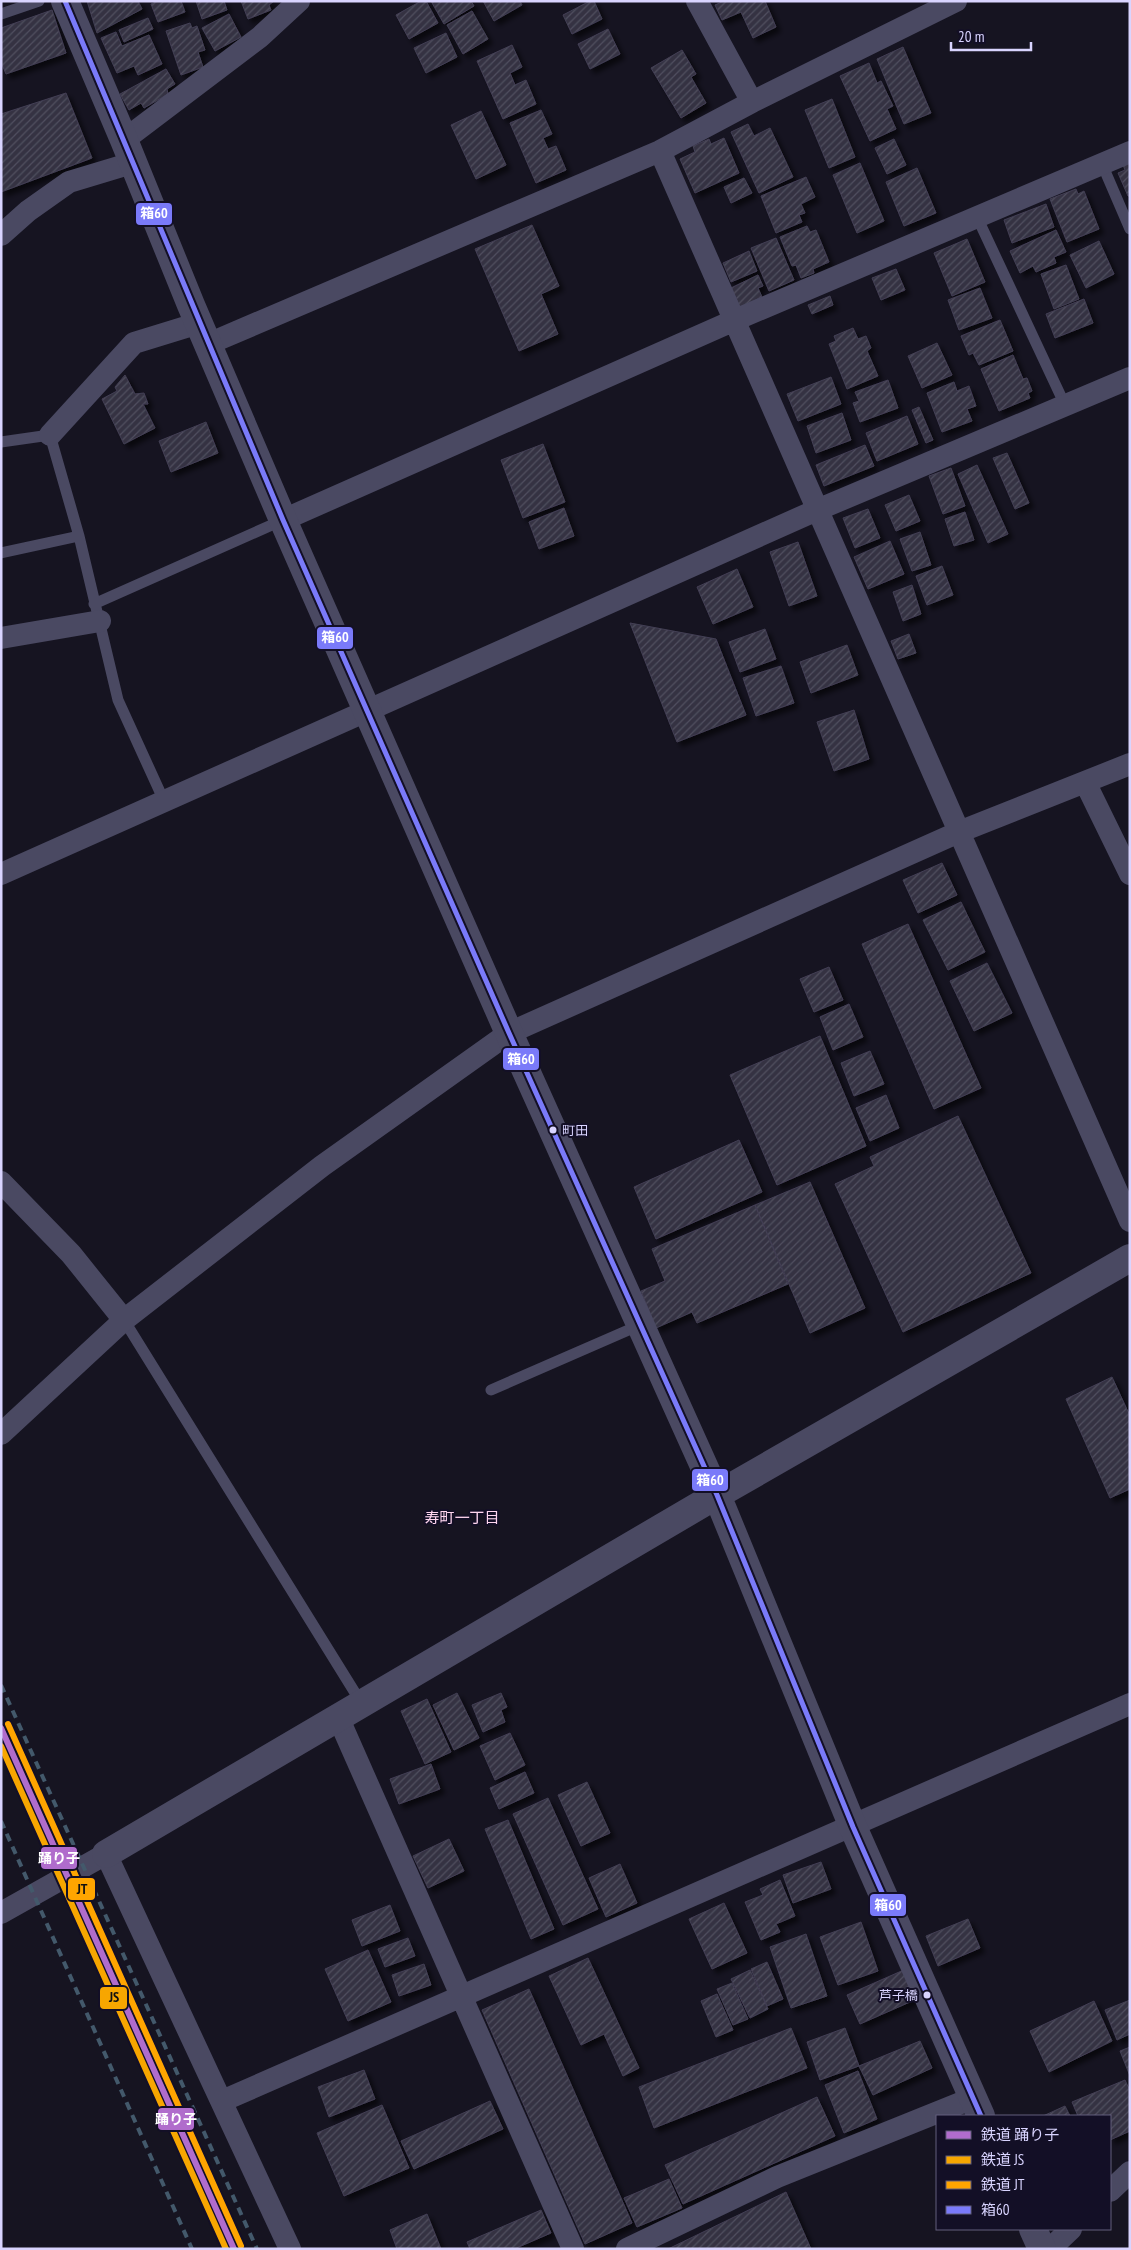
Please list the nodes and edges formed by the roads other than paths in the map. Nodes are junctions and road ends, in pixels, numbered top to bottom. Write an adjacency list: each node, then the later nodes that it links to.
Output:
1 (39, 1): 6 (lane)
2 (65, 1): 8 (street)
3 (299, 1): 8 (street)
4 (697, 1): 7 (street)
5 (956, 1): 7 (street)
6 (1, 14)
7 (752, 102): 9 (street)
8 (128, 151): 14 (street); 16 (street)
9 (660, 151): 15 (street); 16 (street)
10 (1130, 152): 11 (street)
11 (1102, 164): 12 (street); 13 (lane)
12 (977, 216): 15 (street); 18 (lane)
13 (1130, 229)
14 (1, 235)
15 (735, 320): 21 (street); 22 (street)
16 (203, 334): 19 (street); 22 (street)
17 (1130, 378): 18 (street)
18 (1065, 405): 21 (street)
19 (50, 435): 20 (lane); 23 (lane)
20 (1, 442)
21 (817, 510): 27 (street); 31 (street)
22 (284, 520): 25 (lane); 27 (street)
23 (79, 536): 24 (lane); 25 (lane)
24 (1, 552)
25 (97, 613): 26 (street); 30 (lane)
26 (1, 638)
27 (369, 711): 30 (street); 34 (street)
28 (1130, 764): 29 (street)
29 (1085, 782): 31 (street); 33 (street)
30 (164, 803): 32 (street)
31 (959, 832): 34 (street); 36 (street)
32 (1, 874)
33 (1130, 874)
34 (509, 1033): 38 (street); 39 (street)
35 (1, 1182): 38 (street)
36 (1130, 1221)
37 (1130, 1258): 42 (street)
38 (124, 1320): 41 (street); 43 (lane)
39 (640, 1325): 40 (lane); 42 (street)
40 (491, 1390)
41 (1, 1434)
42 (717, 1495): 43 (street); 46 (street)
43 (362, 1704): 45 (street)
44 (1130, 1704): 46 (street)
45 (338, 1717): 47 (street); 49 (street)
46 (853, 1827): 49 (street); 51 (street)
47 (106, 1854): 48 (street); 50 (street)
48 (1, 1913)
49 (460, 1995): 50 (street); 59 (street)
50 (222, 2101): 58 (street)
51 (977, 2107): 52 (street)
52 (954, 2115)
53 (936, 2121): 60 (street)
54 (1130, 2172): 55 (street)
55 (1111, 2190)
56 (1033, 2230): 61 (street)
57 (1070, 2230): 62 (street)
58 (290, 2249)
59 (573, 2249)
60 (627, 2249)
61 (1042, 2249)
62 (1050, 2249)

